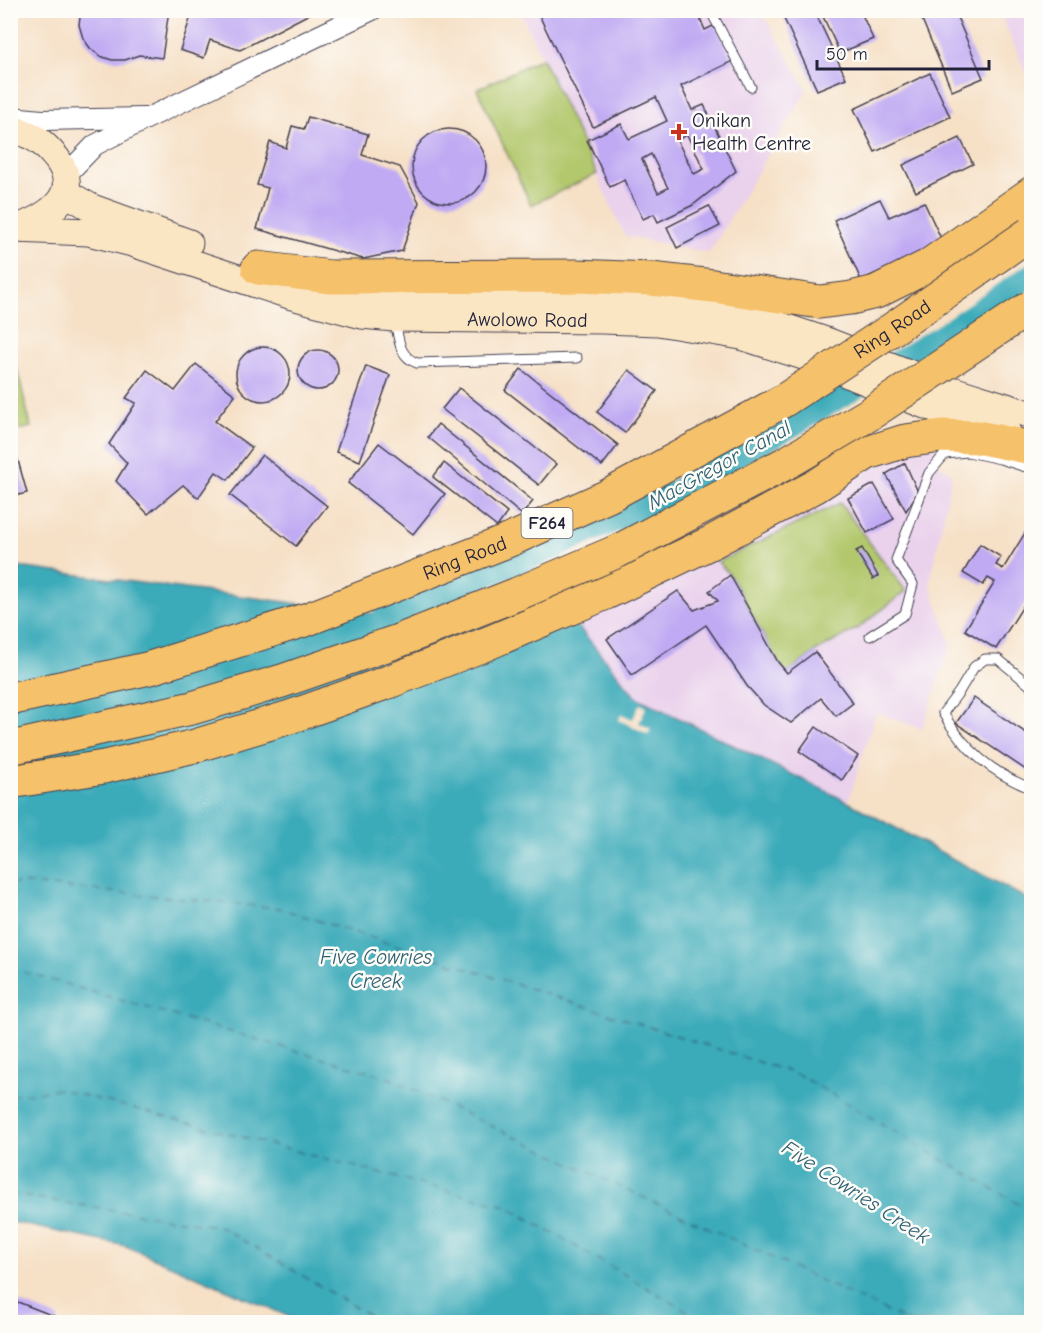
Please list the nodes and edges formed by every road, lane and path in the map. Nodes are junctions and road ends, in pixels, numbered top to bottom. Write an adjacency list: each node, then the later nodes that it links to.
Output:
1 (372, 10): 5 (street)
2 (710, 10): 3 (lane)
3 (751, 87)
4 (10, 117): 5 (street)
5 (148, 118): 7 (street)
6 (10, 127): 7 (main road)
7 (66, 184): 9 (main road); 11 (main road, Awolowo Road)
8 (1032, 193): 11 (highway)
9 (13, 229): 13 (main road, Awolowo Road)
10 (1032, 232): 21 (highway, Ring Road / F264, bridge)
11 (258, 268): 15 (main road, Awolowo Road, bridge)
12 (1032, 306): 22 (highway, bridge)
13 (394, 318): 14 (lane); 16 (main road, Awolowo Road, bridge)
14 (577, 358)
15 (1032, 415)
16 (1032, 441)
17 (1032, 448): 23 (highway)
18 (1032, 469): 19 (lane)
19 (870, 636)
20 (1032, 687): 24 (lane)
21 (10, 699)
22 (10, 748)
23 (10, 782)
24 (1032, 789)

